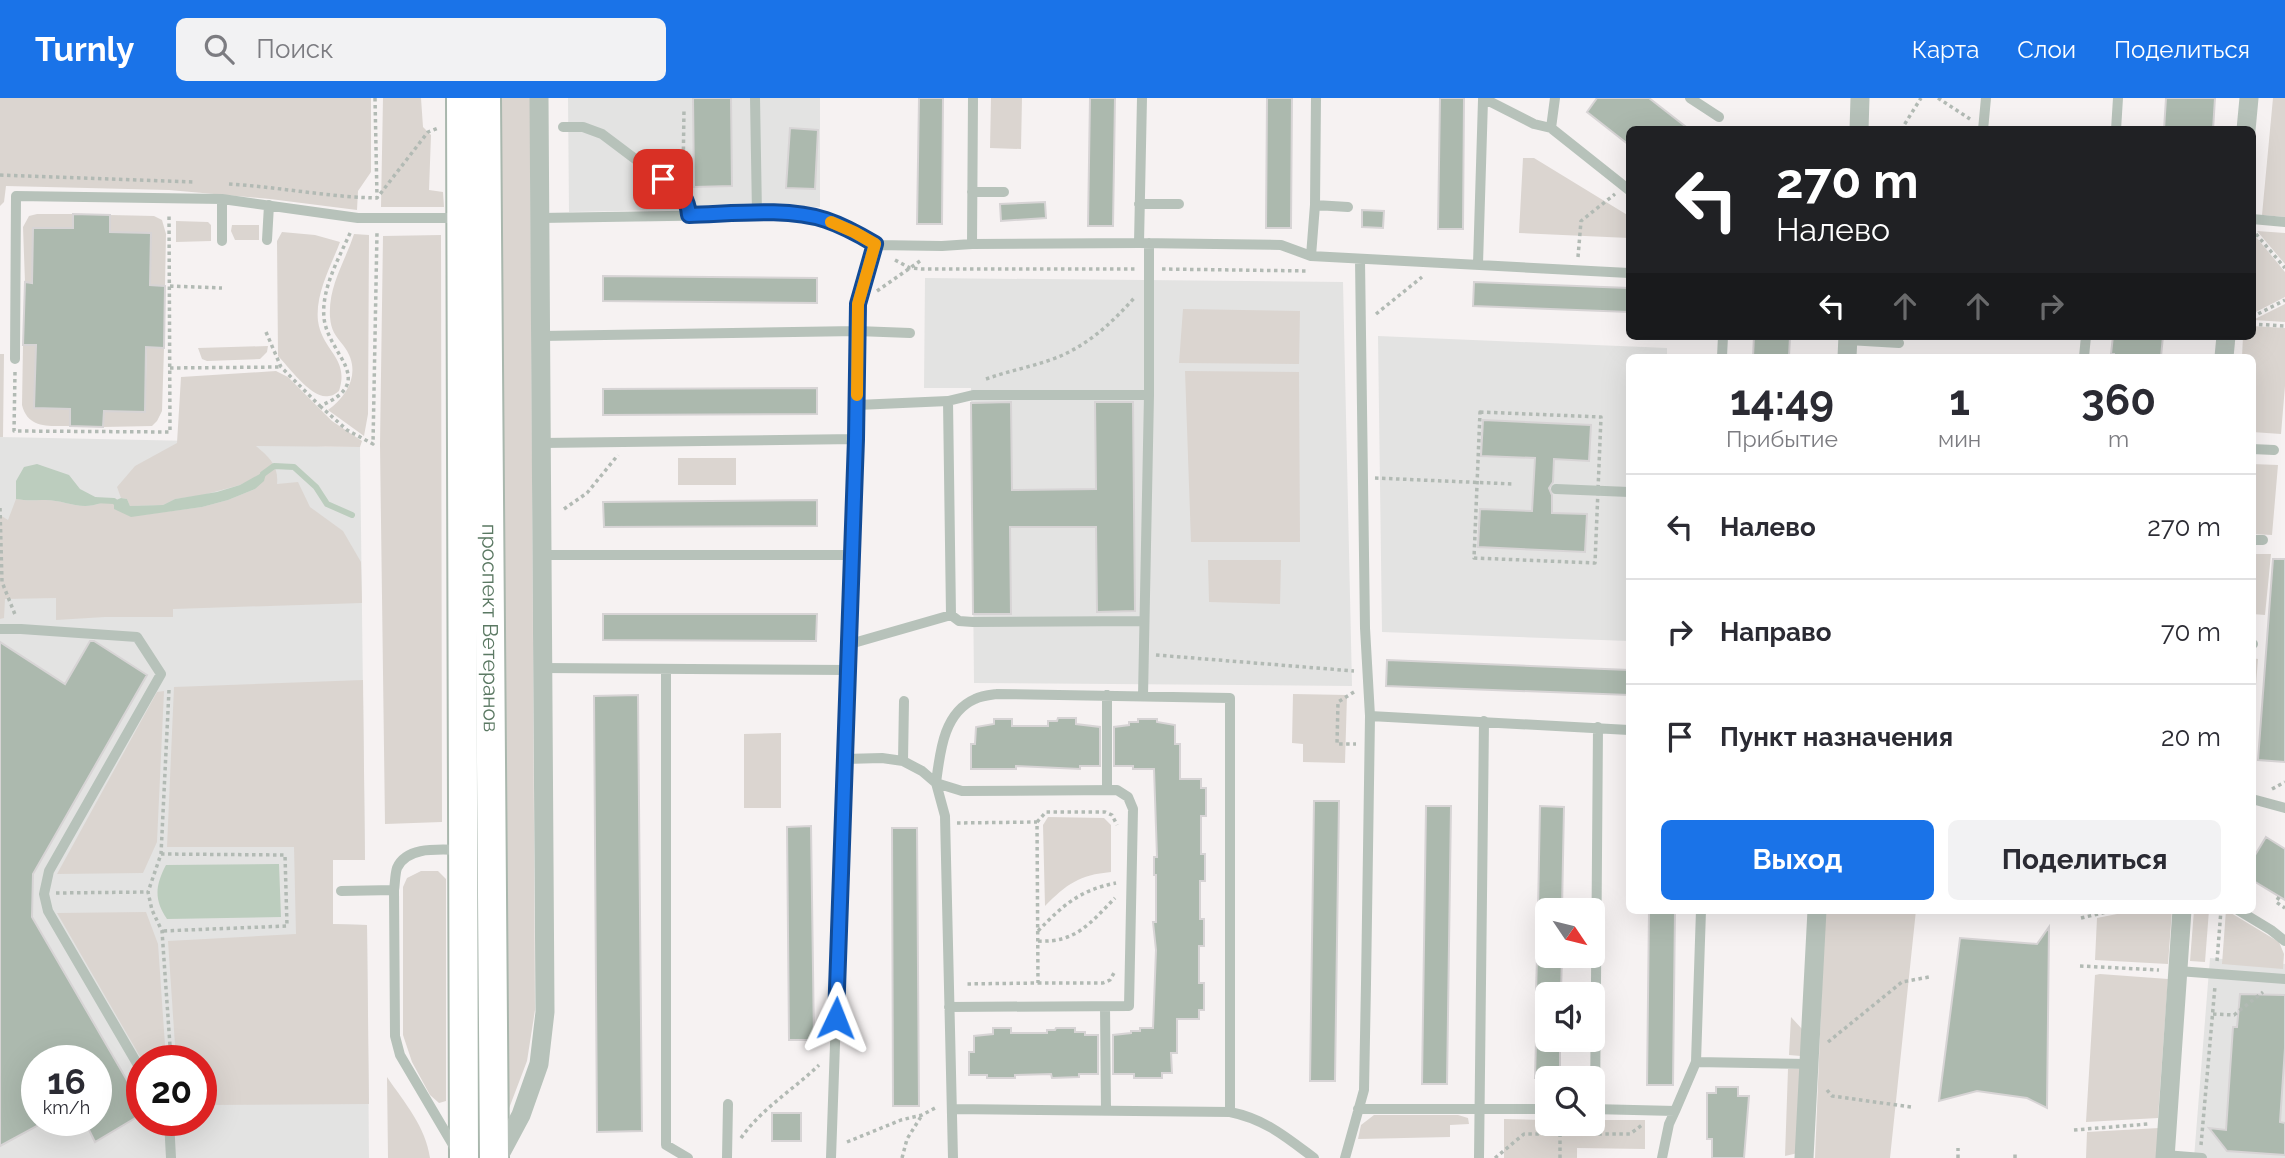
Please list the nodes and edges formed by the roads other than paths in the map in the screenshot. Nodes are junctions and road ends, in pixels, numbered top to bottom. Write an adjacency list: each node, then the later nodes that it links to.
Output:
1 (461, 98): 33 (main road, проспект Ветеранов)
2 (486, 98): 113 (main road, проспект Ветеранов)
3 (539, 98): 34 (street)
4 (755, 98): 31 (lane)
5 (973, 98): 23 (lane)
6 (1142, 98): 26 (lane)
7 (1317, 98): 29 (lane)
8 (1555, 98): 21 (lane)
9 (1690, 98): 15 (lane)
10 (1860, 98): 16 (street)
11 (1986, 98): 17 (lane)
12 (2119, 98): 18 (lane)
13 (2249, 98): 19 (street)
14 (1483, 99): 21 (lane); 44 (lane)
15 (1719, 117)
16 (1859, 126)
17 (1983, 126)
18 (2116, 126)
19 (2246, 126)
20 (563, 127): 32 (lane)
21 (1551, 128): 22 (lane)
22 (1626, 187)
23 (972, 192): 24 (lane); 41 (lane)
24 (1004, 192)
25 (222, 199): 28 (lane); 37 (lane); 51 (lane)
26 (1139, 204): 27 (lane); 39 (lane)
27 (1179, 204)
28 (269, 205): 33 (lane); 38 (lane)
29 (1315, 205): 30 (lane); 42 (lane)
30 (1348, 207)
31 (757, 214): 32 (lane); 40 (lane)
32 (689, 215): 34 (lane)
33 (461, 218): 83 (main road, проспект Ветеранов)
34 (540, 218): 48 (street)
35 (2256, 219): 36 (lane)
36 (2285, 222)
37 (222, 240)
38 (267, 240)
39 (1144, 243): 41 (lane); 42 (lane); 52 (lane)
40 (875, 244): 41 (lane); 46 (lane)
41 (972, 244)
42 (1311, 256): 43 (lane)
43 (1360, 260): 44 (lane); 73 (lane)
44 (1478, 264): 45 (lane)
45 (1626, 272)
46 (857, 331): 47 (lane); 48 (lane); 54 (lane)
47 (910, 333)
48 (541, 336): 56 (street)
49 (1848, 344): 50 (lane)
50 (1899, 344)
51 (15, 359)
52 (1149, 395): 53 (lane); 64 (lane)
53 (948, 401): 54 (lane); 63 (lane)
54 (857, 405): 55 (lane)
55 (856, 439): 56 (lane); 62 (lane)
56 (542, 443): 61 (street)
57 (2256, 449): 58 (lane)
58 (2274, 450)
59 (1556, 489): 60 (lane)
60 (1626, 492)
61 (542, 555): 62 (lane); 67 (street)
62 (852, 555): 66 (lane)
63 (951, 615): 64 (lane); 66 (lane)
64 (1144, 621): 71 (lane)
65 (0, 629): 95 (lane)
66 (850, 644): 69 (lane)
67 (543, 668): 68 (lane); 113 (street)
68 (666, 669): 69 (lane); 114 (lane)
69 (849, 670): 77 (lane)
70 (1107, 695): 71 (lane); 79 (lane); 80 (lane)
71 (1143, 696): 107 (lane)
72 (904, 701): 78 (lane)
73 (1370, 716): 74 (lane); 101 (lane)
74 (1483, 721): 75 (lane); 102 (lane)
75 (1598, 727): 76 (lane); 97 (lane)
76 (1626, 730)
77 (845, 759): 78 (lane); 109 (lane)
78 (903, 761): 79 (lane)
79 (936, 783): 80 (lane); 93 (lane)
80 (1107, 789): 94 (lane)
81 (2256, 800): 82 (lane)
82 (2285, 808)
83 (463, 850): 84 (lane); 112 (main road, проспект Ветеранов)
84 (394, 890): 85 (lane); 112 (lane)
85 (341, 891)
86 (1701, 914): 96 (lane)
87 (1817, 914): 98 (street)
88 (2182, 914): 91 (street)
89 (2245, 914): 90 (lane)
90 (2285, 942)
91 (2178, 971): 92 (lane); 110 (street)
92 (2285, 979)
93 (949, 1007): 94 (lane); 100 (lane)
94 (1105, 1007): 105 (lane)
95 (126, 1045)
96 (1696, 1062): 98 (lane); 106 (lane)
97 (1594, 1066)
98 (1808, 1071): 121 (street)
99 (728, 1104): 115 (lane)
100 (952, 1104): 105 (lane); 116 (lane)
101 (1358, 1109): 102 (lane); 118 (lane)
102 (1479, 1109): 103 (lane); 119 (lane)
103 (1535, 1109)
104 (1605, 1109): 106 (lane)
105 (1106, 1111): 107 (lane)
106 (1675, 1111): 120 (lane)
107 (1230, 1112): 117 (lane)
108 (170, 1136): 111 (lane)
109 (832, 1153)
110 (2165, 1157): 122 (lane)
111 (171, 1158)
112 (463, 1158)
113 (496, 1158)
114 (688, 1158)
115 (727, 1158)
116 (953, 1158)
117 (1314, 1158)
118 (1345, 1158)
119 (1479, 1158)
120 (1662, 1158)
121 (1804, 1158)
122 (2201, 1158)

